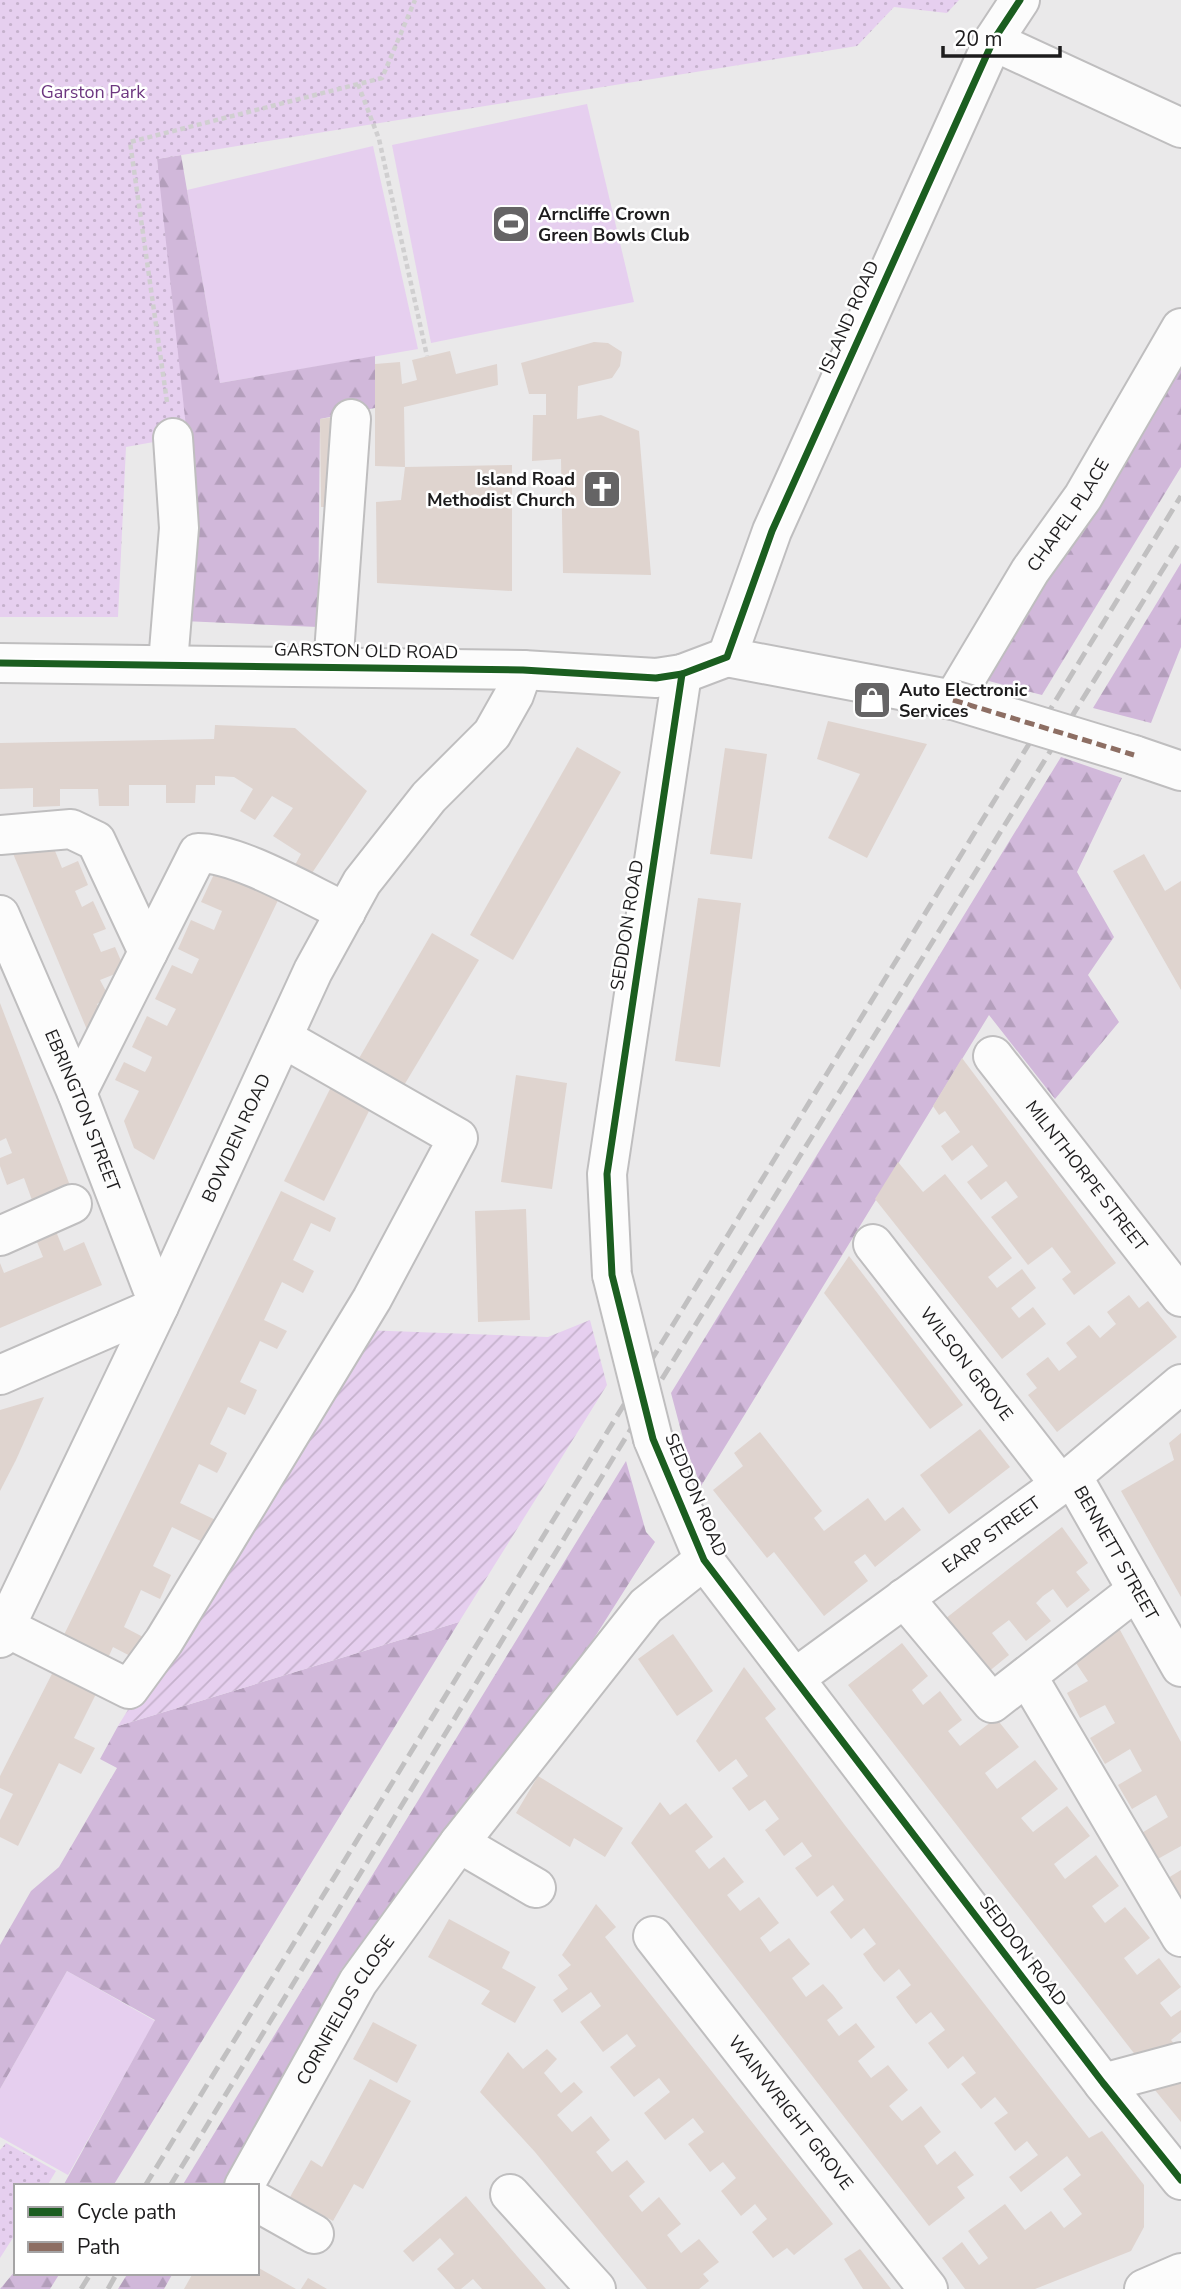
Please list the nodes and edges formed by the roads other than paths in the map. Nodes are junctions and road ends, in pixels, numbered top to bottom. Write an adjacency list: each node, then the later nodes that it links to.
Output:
1 (1020, 0): 2 (street, ISLAND ROAD)
2 (993, 41): 3 (street); 7 (street, ISLAND ROAD)
3 (1181, 128)
4 (1181, 328): 13 (street, CHAPEL PLACE)
5 (351, 419): 10 (street)
6 (173, 438): 9 (street)
7 (727, 657): 12 (street, GARSTON OLD ROAD); 13 (street)
8 (0, 663): 9 (street, GARSTON OLD ROAD)
9 (168, 663): 10 (street, GARSTON OLD ROAD)
10 (333, 667): 11 (street, GARSTON OLD ROAD)
11 (523, 670): 12 (street, GARSTON OLD ROAD); 16 (street, BOWDEN ROAD)
12 (682, 674): 30 (street, SEDDON ROAD, bridge)
13 (953, 700): 14 (street, bridge)
14 (1181, 771)
15 (0, 835): 18 (street)
16 (346, 912): 18 (street); 19 (street, BOWDEN ROAD)
17 (0, 915): 21 (street, EBRINGTON STREET)
18 (148, 952): 21 (street)
19 (283, 1038): 26 (street, BOWDEN ROAD); 33 (street)
20 (993, 1056): 25 (street, MILNTHORPE STREET)
21 (77, 1093): 26 (street, EBRINGTON STREET)
22 (72, 1204): 23 (street)
23 (3, 1225)
24 (873, 1244): 29 (street, WILSON GROVE)
25 (1181, 1297)
26 (159, 1306): 27 (street); 33 (street, BOWDEN ROAD)
27 (0, 1375)
28 (1181, 1384): 29 (street, EARP STREET)
29 (1066, 1480): 31 (street, BENNETT STREET); 32 (street, EARP STREET)
30 (704, 1560): 36 (street, SEDDON ROAD); 37 (street, CORNFIELDS CLOSE)
31 (1137, 1590): 34 (street, BENNETT STREET); 35 (street)
32 (904, 1598): 35 (street); 36 (street, EARP STREET)
33 (3, 1633)
34 (1175, 1644)
35 (1027, 1676): 40 (street)
36 (795, 1678): 42 (street, SEDDON ROAD)
37 (459, 1843): 38 (street); 44 (street, CORNFIELDS CLOSE)
38 (536, 1888)
39 (653, 1936): 50 (street, WAINWRIGHT GROVE)
40 (1181, 1937)
41 (1181, 2062): 42 (street)
42 (1103, 2083): 43 (street, SEDDON ROAD)
43 (1181, 2180)
44 (245, 2184)
45 (510, 2194): 49 (street)
46 (259, 2203): 47 (street)
47 (314, 2234)
48 (1181, 2273): 51 (street)
49 (596, 2289)
50 (928, 2289)
51 (1144, 2289)

